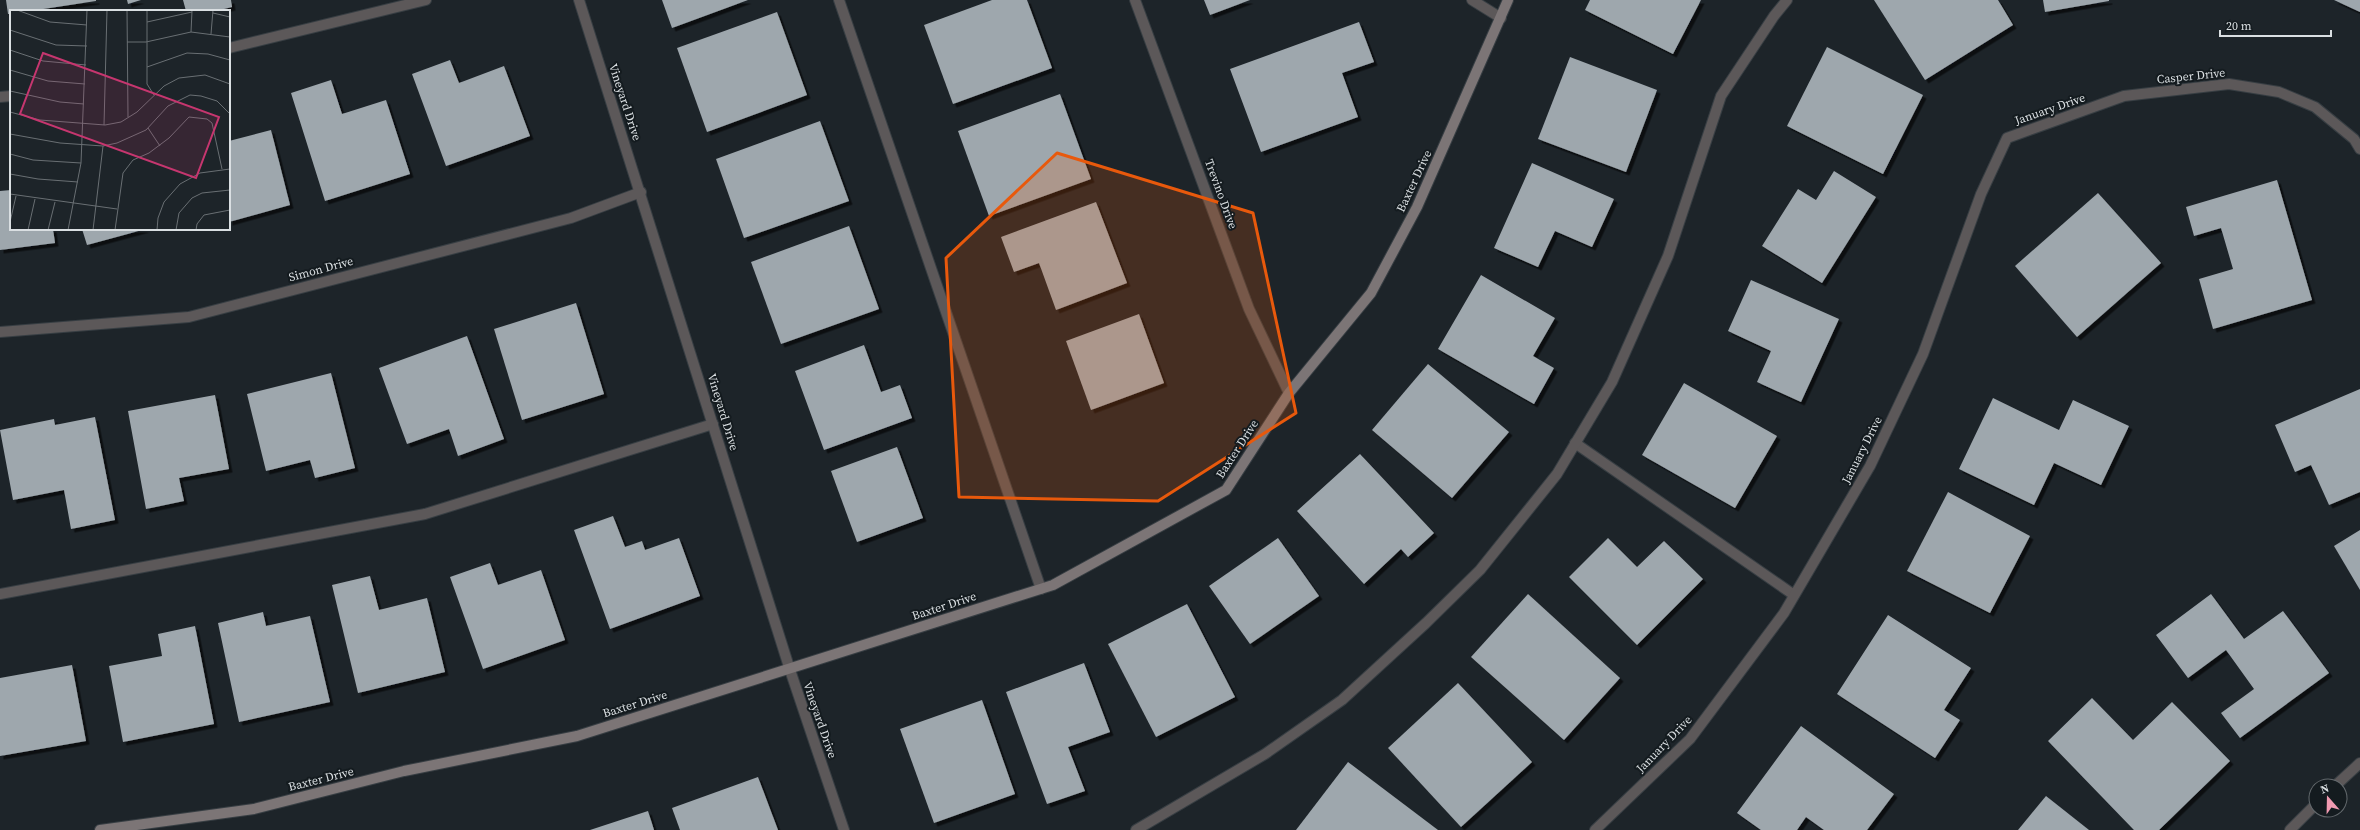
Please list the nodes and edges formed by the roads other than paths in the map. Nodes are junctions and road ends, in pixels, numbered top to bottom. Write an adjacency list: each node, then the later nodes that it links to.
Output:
1 (426, 0): 9 (street)
2 (579, 0): 14 (street, Vineyard Drive)
3 (839, 0): 19 (street)
4 (1135, 0): 16 (street, Trevino Drive)
5 (1472, 0): 8 (street)
6 (1508, 0): 8 (street, Baxter Drive)
7 (1787, 0): 18 (street)
8 (1501, 18): 16 (street, Baxter Drive)
9 (230, 48)
10 (10, 96): 12 (street)
11 (2124, 96): 13 (street, Casper Drive); 21 (street, January Drive)
12 (0, 97)
13 (2360, 149)
14 (641, 192): 15 (street, Simon Drive); 17 (street, Vineyard Drive)
15 (0, 332)
16 (1290, 393): 19 (street, Baxter Drive)
17 (713, 424): 20 (street); 22 (street, Vineyard Drive)
18 (1575, 443): 21 (street); 28 (street)
19 (1041, 589): 22 (street, Baxter Drive)
20 (0, 594)
21 (1794, 595): 29 (street, January Drive)
22 (790, 670): 26 (street, Baxter Drive); 27 (street, Vineyard Drive)
23 (2360, 763): 24 (street)
24 (2344, 778)
25 (2308, 812): 30 (street)
26 (100, 830)
27 (844, 830)
28 (1136, 830)
29 (1595, 830)
30 (2290, 830)

